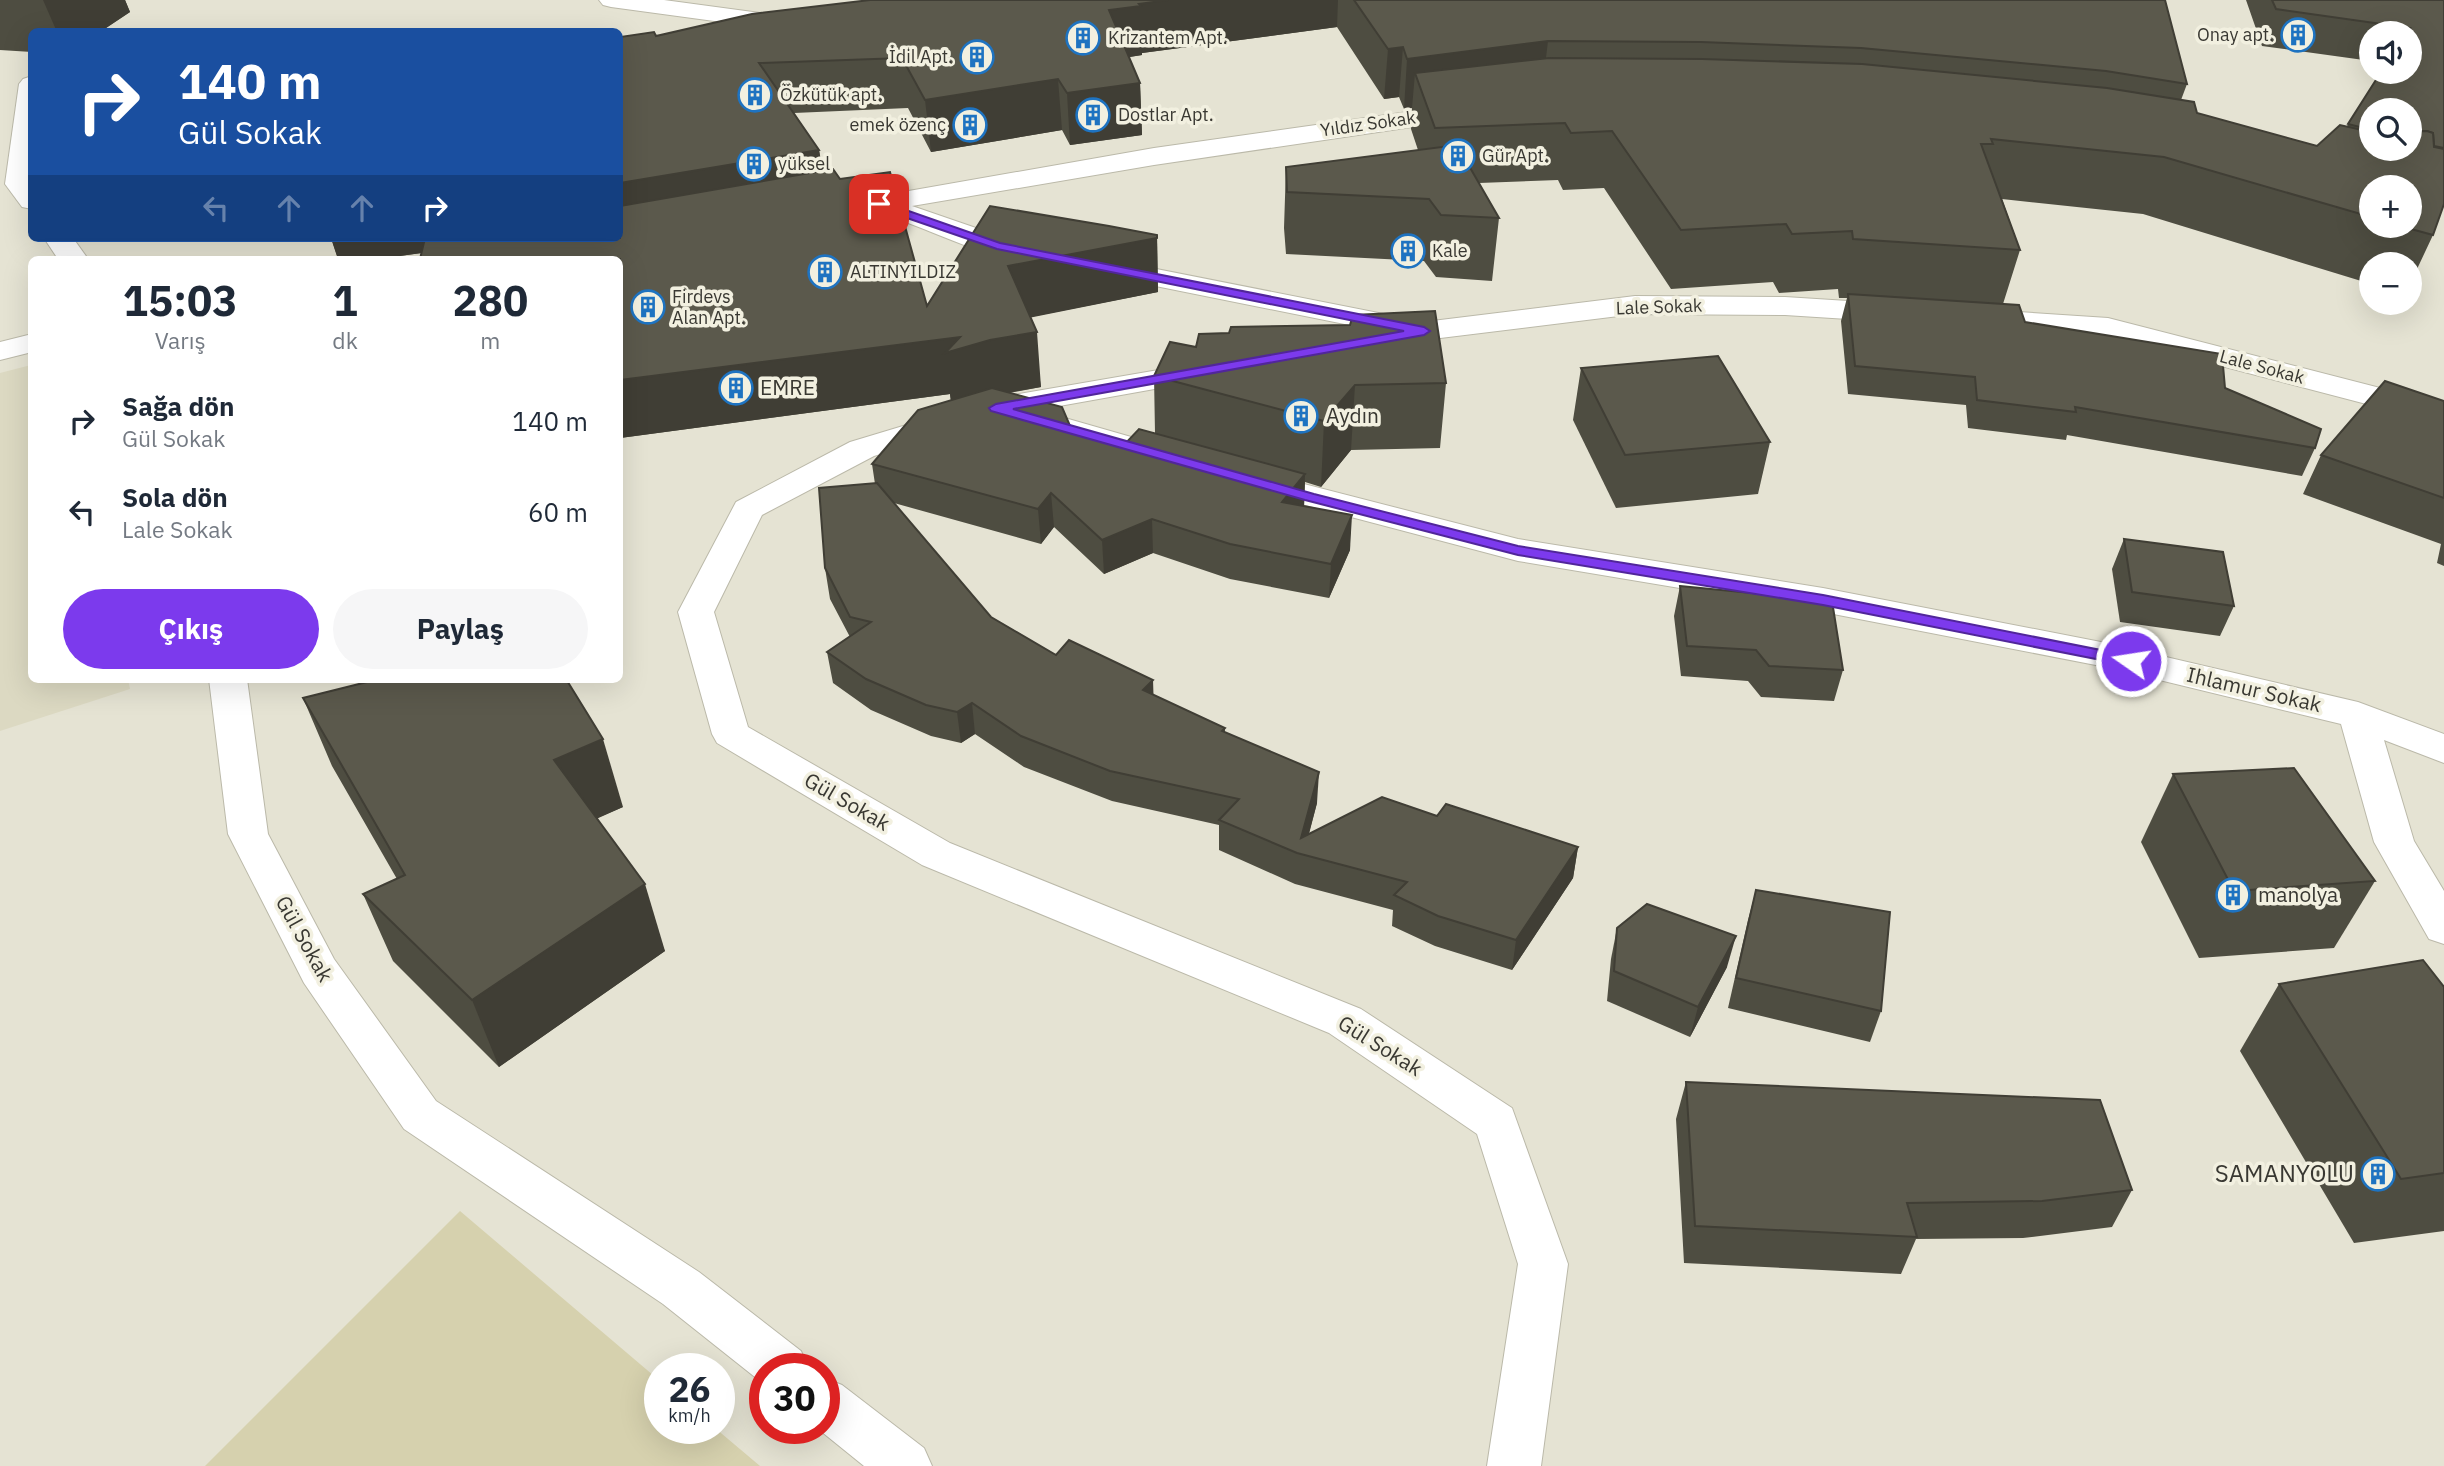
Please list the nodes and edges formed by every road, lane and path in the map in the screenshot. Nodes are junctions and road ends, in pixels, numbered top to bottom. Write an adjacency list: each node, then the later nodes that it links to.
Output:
1 (611, 0): 2 (street)
2 (726, 41)
3 (24, 81): 5 (street)
4 (1487, 109): 6 (street, Yıldız Sokak)
5 (28, 196)
6 (879, 204): 7 (street, Yıldız Sokak); 8 (street, Lale Sokak)
7 (826, 214)
8 (1424, 331): 10 (street); 14 (street, Lale Sokak)
9 (28, 344): 11 (street)
10 (1330, 348)
11 (0, 351)
12 (1237, 365): 13 (street, Gül Sokak)
13 (996, 408): 16 (street, Ihlamur Sokak); 22 (street, Gül Sokak)
14 (2444, 418)
15 (229, 683): 19 (street, Gül Sokak)
16 (2358, 715): 17 (street, Ihlamur Sokak); 18 (street)
17 (2444, 749)
18 (2444, 928)
19 (764, 1353)
20 (840, 1415): 21 (street)
21 (905, 1466)
22 (1514, 1466)

